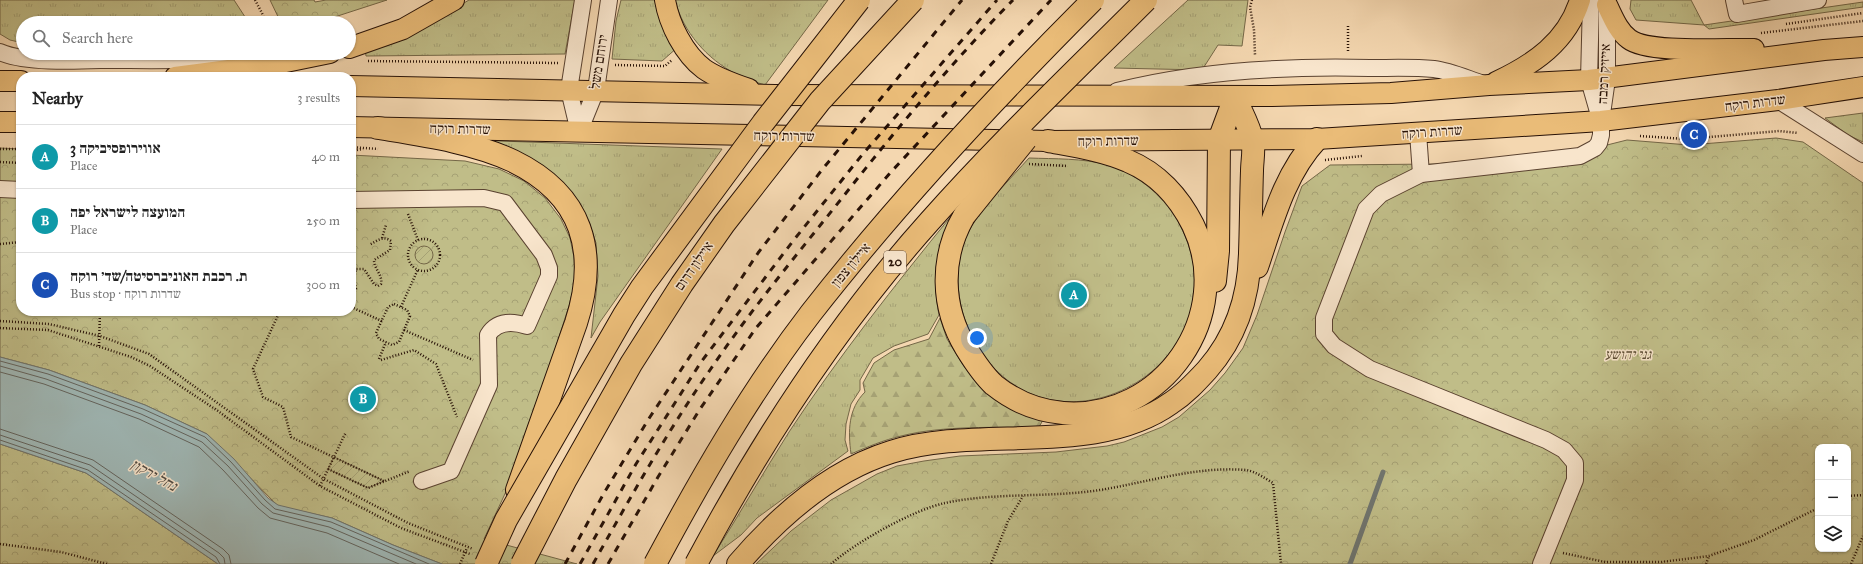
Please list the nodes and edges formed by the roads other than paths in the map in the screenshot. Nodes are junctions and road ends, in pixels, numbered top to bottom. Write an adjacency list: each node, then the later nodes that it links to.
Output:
1 (453, 0): 16 (street); 17 (main road)
2 (584, 0): 32 (street, ירוחם משל)
3 (609, 0): 33 (street, ירוחם משל)
4 (665, 0): 34 (main road)
5 (847, 0): 41 (highway, bridge)
6 (859, 0): 41 (highway, bridge)
7 (913, 0): 61 (highway, איילון דרום, bridge)
8 (1093, 0): 62 (highway, איילון צפון / 20, bridge)
9 (1580, 0): 29 (main road)
10 (1734, 0): 14 (street)
11 (1818, 0): 14 (street)
12 (1144, 2): 15 (highway, 20, bridge)
13 (1602, 2): 19 (main road); 26 (street, אייזיק רמבה)
14 (1799, 2)
15 (1120, 24): 56 (highway, bridge); 63 (highway, 20, bridge)
16 (356, 38)
17 (356, 46)
18 (1863, 47): 19 (main road)
19 (1824, 50): 26 (main road)
20 (0, 52): 21 (street)
21 (16, 57)
22 (58, 60): 23 (street)
23 (194, 60)
24 (296, 60): 25 (main road)
25 (212, 72)
26 (1598, 79): 29 (main road); 38 (street, אייזיק רמבה)
27 (0, 81): 28 (main road)
28 (16, 81)
29 (1489, 85): 35 (street); 36 (main road)
30 (356, 86): 32 (main road)
31 (1863, 87): 37 (main road, שדרות רוקח)
32 (569, 90): 33 (main road); 44 (street, ירוחם משל)
33 (596, 90): 34 (main road); 44 (street, ירוחם משל)
34 (775, 95): 35 (main road)
35 (1098, 96): 36 (main road)
36 (1235, 97): 47 (highway); 48 (highway)
37 (1778, 100): 38 (main road, שדרות רוקח); 50 (street)
38 (1601, 121): 45 (main road, שדרות רוקח); 51 (street)
39 (0, 122): 40 (main road)
40 (16, 122)
41 (763, 123): 58 (highway, bridge)
42 (356, 127): 43 (main road, שדרות רוקח)
43 (378, 128): 44 (main road, שדרות רוקח); 58 (highway, bridge)
44 (579, 132): 49 (main road, שדרות רוקח)
45 (1418, 133): 46 (main road, שדרות רוקח); 51 (street)
46 (1317, 139): 48 (main road, שדרות רוקח); 55 (highway)
47 (1219, 140): 48 (main road, שדרות רוקח); 49 (main road, שדרות רוקח); 56 (highway)
48 (1253, 140): 55 (highway)
49 (1048, 141): 56 (highway)
50 (1863, 154)
51 (1421, 174): 59 (street)
52 (0, 189): 53 (street)
53 (16, 190)
54 (356, 200): 57 (street)
55 (1242, 310): 64 (highway)
56 (1161, 380)
57 (418, 475)
58 (506, 520): 60 (highway, bridge)
59 (1544, 557)
60 (486, 564)
61 (522, 564)
62 (655, 564)
63 (696, 564)
64 (738, 564)

